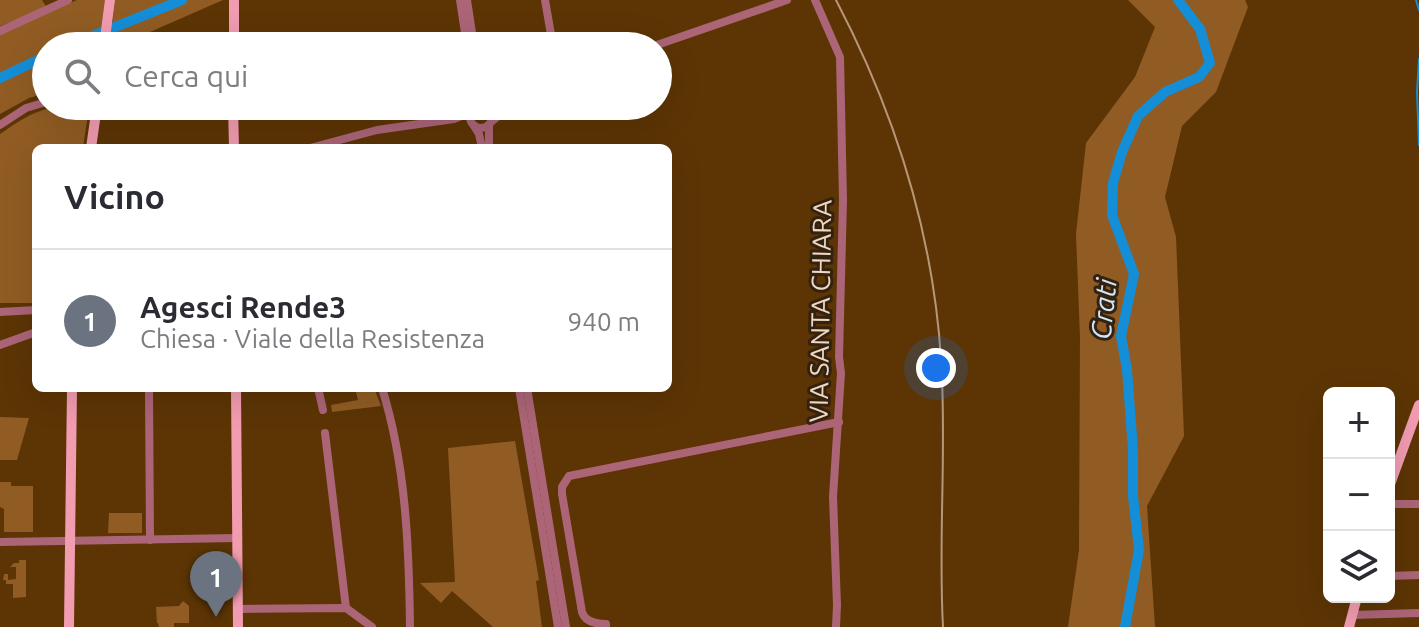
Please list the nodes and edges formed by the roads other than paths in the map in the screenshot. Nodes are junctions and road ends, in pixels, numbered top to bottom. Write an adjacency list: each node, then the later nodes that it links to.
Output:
1 (68, 0): 9 (street)
2 (110, 0): 10 (main road)
3 (234, 0): 11 (main road)
4 (460, 0): 12 (street)
5 (467, 0): 13 (street)
6 (545, 0): 14 (street)
7 (787, 0): 15 (street)
8 (815, 0): 45 (street, VIA SANTA CHIARA)
9 (0, 31)
10 (106, 32)
11 (234, 32)
12 (465, 32)
13 (472, 32)
14 (551, 32)
15 (672, 40)
16 (32, 106): 25 (street)
17 (95, 120): 27 (main road)
18 (233, 120): 28 (main road)
19 (447, 120): 29 (street)
20 (457, 120): 26 (street)
21 (471, 120): 26 (street)
22 (490, 120): 24 (street)
23 (494, 120): 24 (street)
24 (490, 123): 26 (street); 31 (street)
25 (0, 125)
26 (475, 126): 30 (street)
27 (92, 144)
28 (234, 144)
29 (331, 144)
30 (481, 144)
31 (489, 144)
32 (0, 312): 33 (street)
33 (32, 313)
34 (32, 333): 35 (street)
35 (0, 345)
36 (72, 392): 52 (main road)
37 (149, 392): 51 (street)
38 (236, 392): 50 (main road)
39 (319, 392): 44 (street)
40 (383, 392): 64 (street)
41 (520, 392): 65 (street)
42 (528, 392): 66 (street)
43 (1419, 405): 47 (main road)
44 (323, 410)
45 (839, 422): 67 (street); 68 (street, VIA SANTA CHIARA)
46 (325, 433): 57 (street)
47 (1395, 471)
48 (1395, 504): 49 (street)
49 (1419, 504)
50 (236, 538): 51 (street); 58 (main road)
51 (150, 540): 52 (street)
52 (70, 541): 53 (street); 61 (main road)
53 (0, 542)
54 (1419, 575): 55 (street)
55 (1395, 576)
56 (1355, 603): 60 (main road)
57 (346, 608): 58 (street); 63 (street)
58 (238, 609): 62 (main road)
59 (1419, 613): 60 (street)
60 (1352, 615): 69 (main road)
61 (69, 627)
62 (238, 627)
63 (372, 627)
64 (410, 627)
65 (558, 627)
66 (566, 627)
67 (606, 627)
68 (836, 627)
69 (1349, 627)

